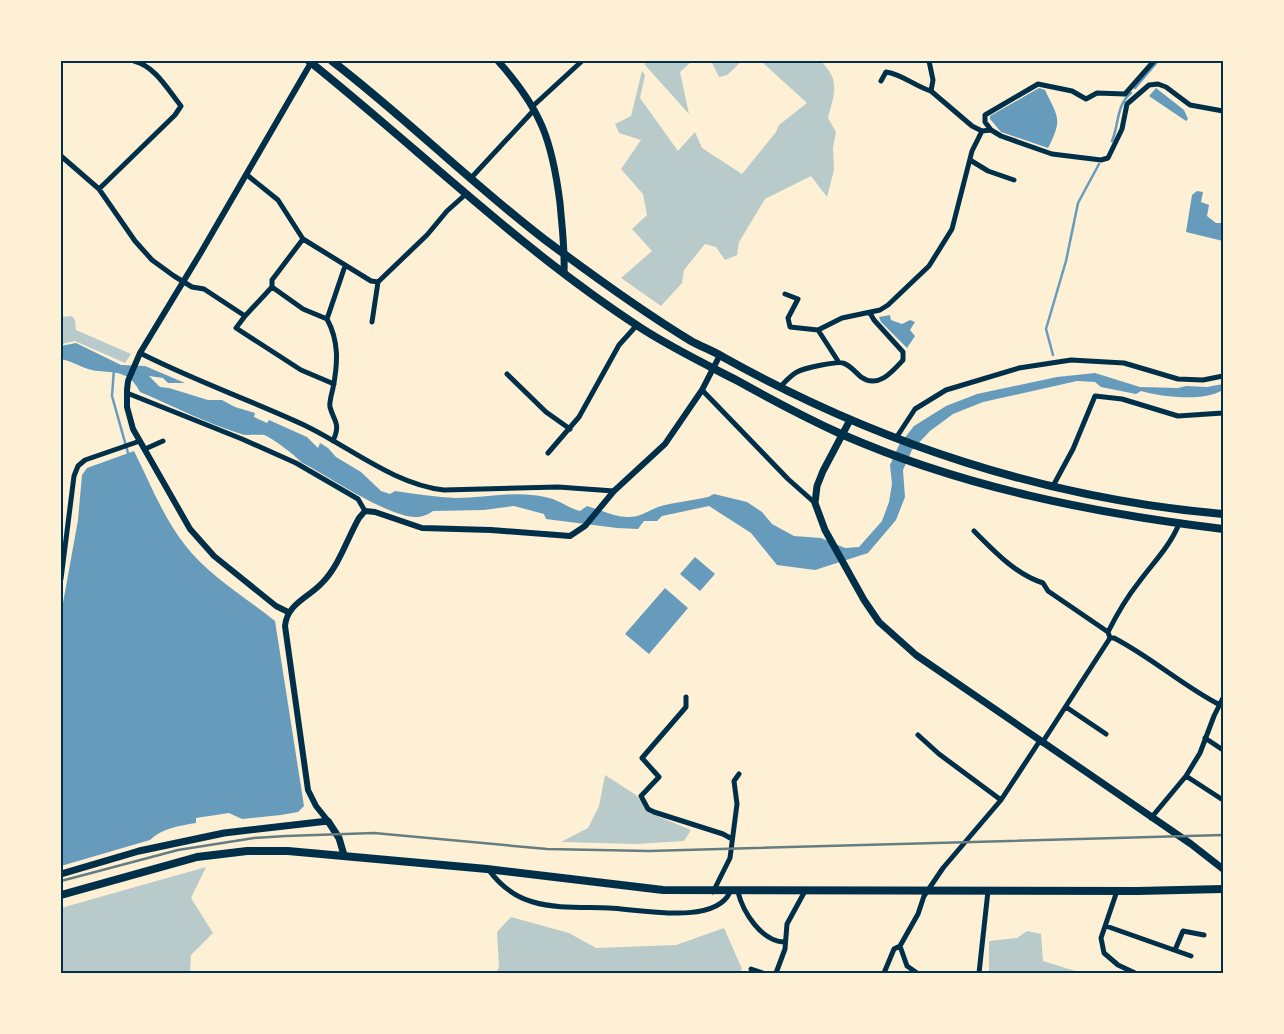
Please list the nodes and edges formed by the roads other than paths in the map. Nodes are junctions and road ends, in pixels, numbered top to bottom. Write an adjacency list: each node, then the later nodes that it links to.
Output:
1 (134, 61): 19 (street)
2 (332, 61): 17 (main road)
3 (498, 61): 10 (main road)
4 (582, 61): 10 (street)
5 (929, 61): 9 (street)
6 (1154, 61): 12 (street)
7 (311, 62): 16 (street); 20 (main road)
8 (881, 81): 9 (street)
9 (932, 90): 13 (street)
10 (533, 108): 17 (street); 22 (main road)
11 (1223, 111): 12 (street)
12 (991, 130): 13 (street)
13 (982, 131): 15 (street)
14 (61, 156): 19 (street)
15 (970, 160): 18 (street); 29 (street)
16 (247, 175): 21 (street); 25 (street)
17 (471, 178): 22 (main road)
18 (1014, 180)
19 (98, 189): 25 (street)
20 (466, 194): 24 (main road); 26 (street)
21 (303, 239): 23 (street); 27 (street)
22 (565, 254): 24 (main road); 36 (main road)
23 (345, 266): 26 (street); 31 (street)
24 (564, 273): 33 (main road)
25 (183, 281): 30 (street); 35 (street)
26 (378, 282): 32 (street)
27 (272, 287): 30 (street); 31 (street)
28 (785, 294): 34 (street)
29 (870, 313): 34 (street); 37 (street)
30 (245, 316): 41 (street)
31 (327, 318): 41 (street)
32 (372, 322)
33 (637, 325): 38 (main road); 47 (street)
34 (818, 330): 37 (street)
35 (140, 354): 44 (street); 52 (street)
36 (720, 355): 38 (street); 42 (main road)
37 (838, 361): 42 (street)
38 (713, 369): 43 (street); 48 (main road)
39 (507, 374): 47 (street)
40 (1223, 376): 49 (street)
41 (334, 384): 52 (street)
42 (780, 387): 46 (main road)
43 (702, 390): 56 (street); 57 (street)
44 (127, 392): 50 (street); 58 (street)
45 (1223, 413): 55 (street)
46 (850, 420): 48 (main road); 49 (main road)
47 (570, 429): 54 (street)
48 (843, 434): 57 (main road); 60 (main road)
49 (896, 438): 55 (main road)
50 (140, 441): 53 (street); 63 (street)
51 (163, 441): 53 (street)
52 (334, 441): 56 (street)
53 (146, 449): 64 (street)
54 (548, 453)
55 (1053, 486): 59 (main road)
56 (614, 491): 58 (street)
57 (815, 503): 73 (main road)
58 (365, 511): 64 (street)
59 (1223, 514)
60 (1179, 524): 61 (main road); 65 (street)
61 (1223, 529)
62 (974, 531): 65 (street)
63 (61, 579)
64 (288, 612): 80 (street)
65 (1109, 635): 68 (street); 69 (street)
66 (686, 697): 81 (street)
67 (1223, 698): 68 (street)
68 (1220, 705): 72 (street)
69 (1066, 707): 70 (street); 73 (street)
70 (1106, 734)
71 (918, 735): 77 (street)
72 (1205, 738): 74 (street); 76 (street)
73 (1041, 743): 77 (street); 79 (main road)
74 (1223, 750)
75 (739, 774): 81 (street)
76 (1186, 776): 78 (street); 79 (street)
77 (1001, 800): 87 (street)
78 (1223, 800)
79 (1151, 818): 84 (main road)
80 (328, 821): 82 (main road); 85 (main road)
81 (732, 839): 91 (street)
82 (344, 856): 83 (main road); 93 (main road)
83 (487, 869): 91 (main road); 92 (street)
84 (1223, 869)
85 (61, 874)
86 (1223, 889): 90 (main road)
87 (929, 890): 88 (main road); 89 (main road); 97 (street)
88 (805, 891): 92 (main road); 96 (street)
89 (988, 891): 90 (main road); 105 (street)
90 (1117, 891): 94 (street)
91 (713, 892): 92 (main road)
92 (734, 892): 96 (street)
93 (61, 895)
94 (1106, 926): 98 (street); 106 (street)
95 (1204, 935): 98 (street)
96 (784, 942): 102 (street)
97 (900, 946): 103 (street); 104 (street)
98 (1175, 950): 99 (street)
99 (1191, 956)
100 (751, 969): 101 (street)
101 (763, 973)
102 (776, 973)
103 (884, 973)
104 (917, 973)
105 (979, 973)
106 (1135, 973)

